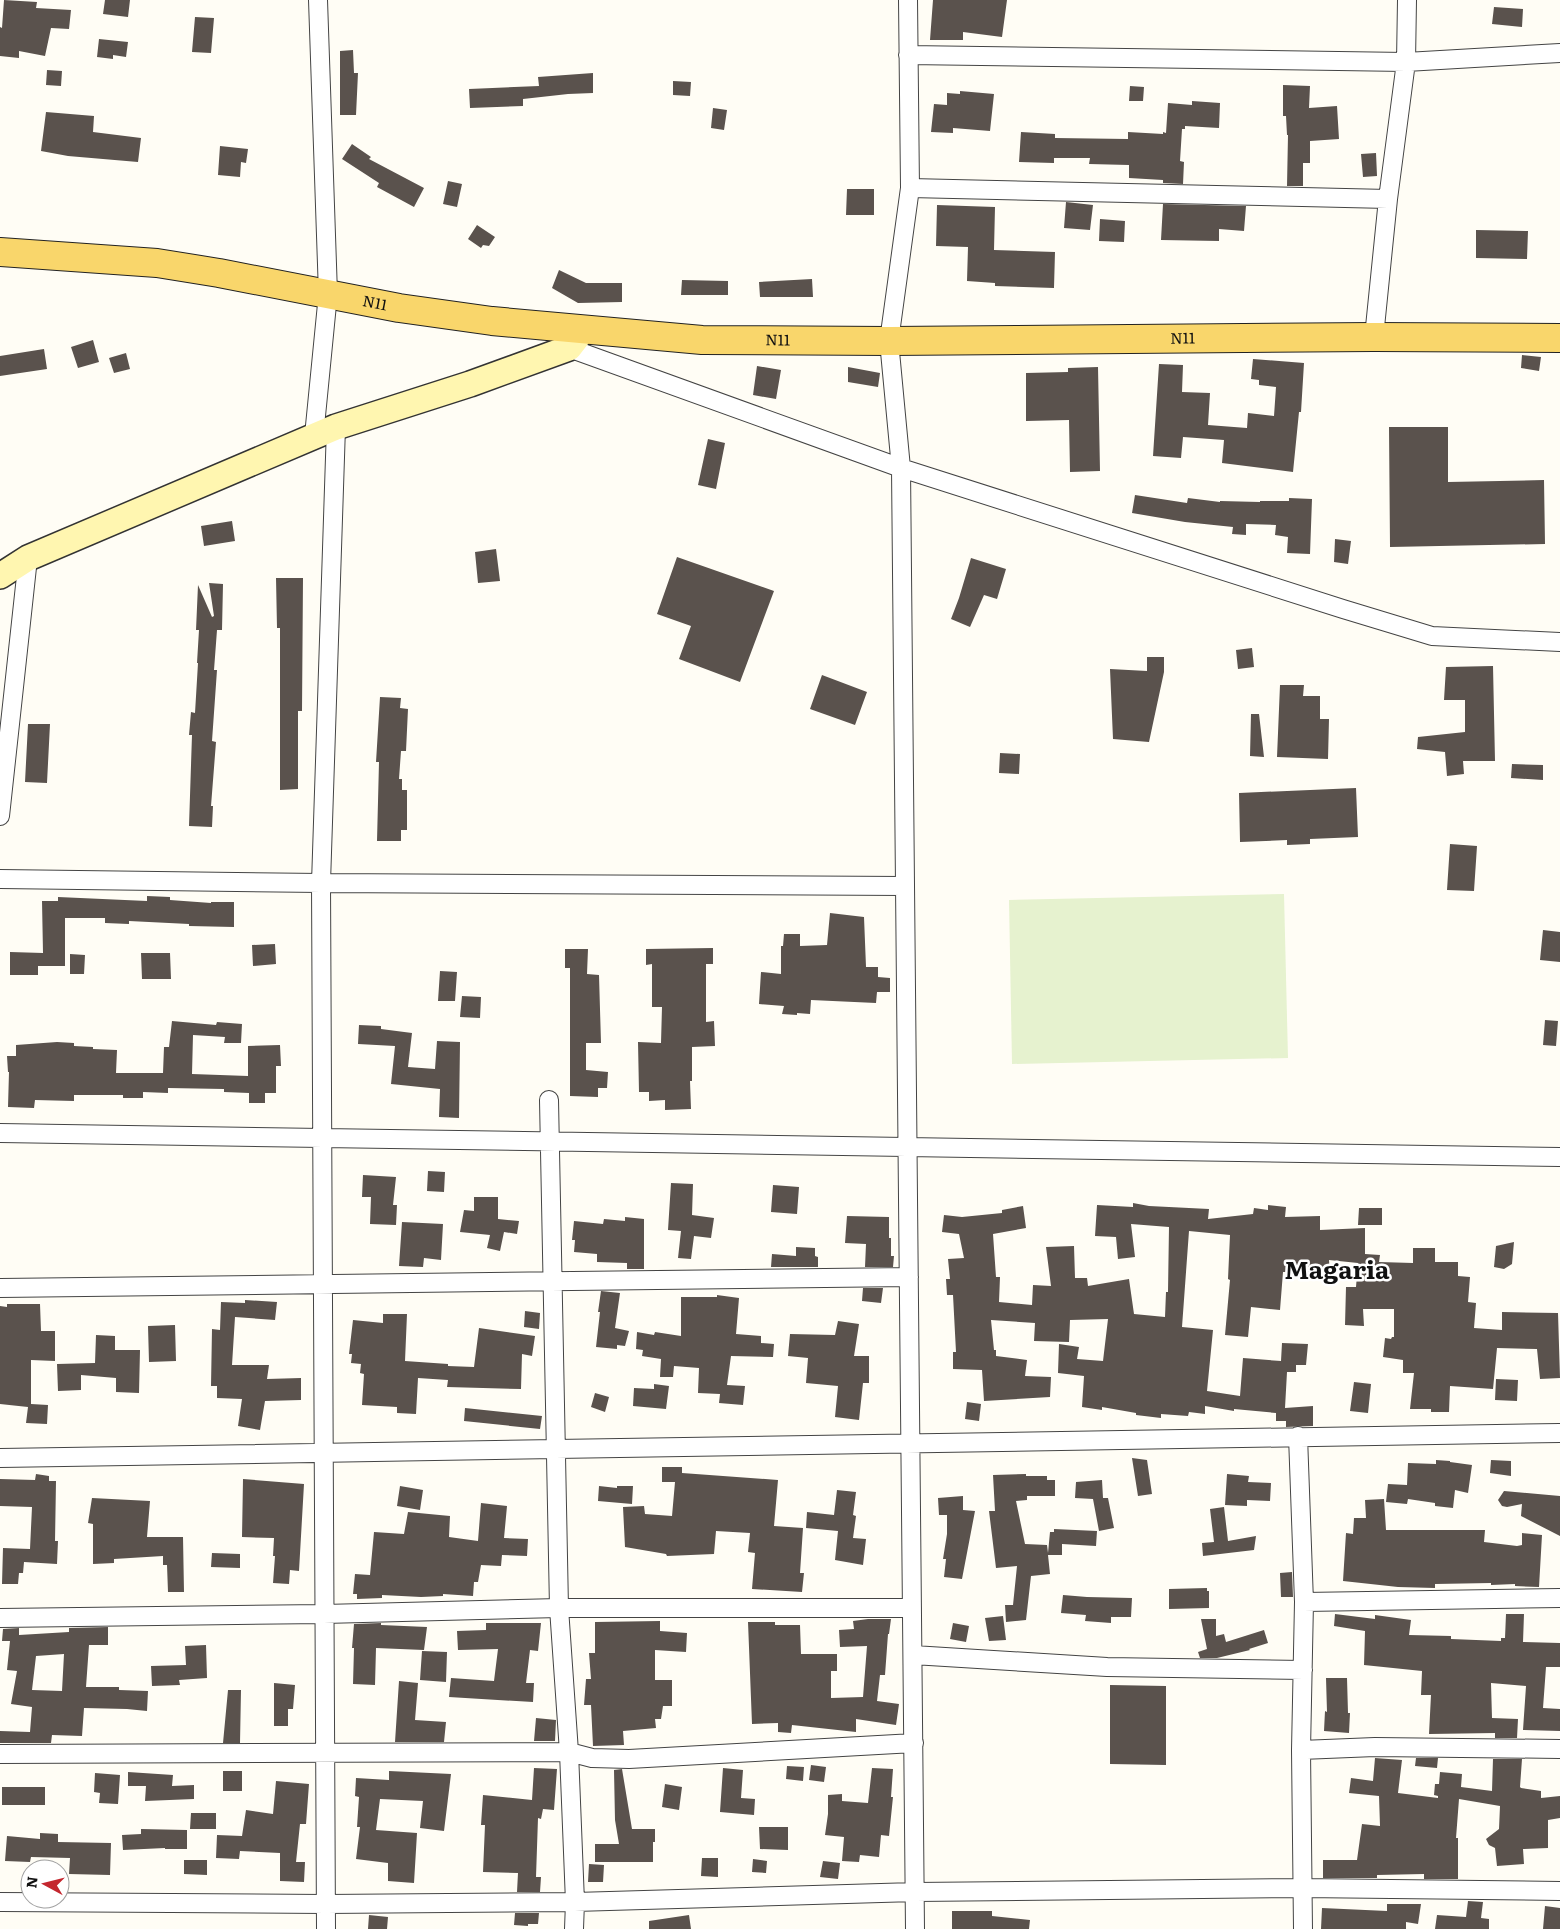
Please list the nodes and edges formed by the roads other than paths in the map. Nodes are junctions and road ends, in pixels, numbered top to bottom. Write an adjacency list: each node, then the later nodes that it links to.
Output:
1 (318, 0): 10 (street)
2 (908, 0): 5 (street)
3 (1406, 0): 6 (street)
4 (1560, 53): 6 (street)
5 (908, 55): 6 (street); 7 (street)
6 (1406, 62): 8 (street)
7 (910, 188): 8 (street); 14 (street)
8 (1388, 199): 11 (street)
9 (0, 252): 10 (main road, N11)
10 (328, 294): 13 (main road, N11); 16 (street)
11 (1374, 337): 12 (main road, N11); 14 (main road, N11)
12 (1560, 338)
13 (576, 339): 14 (main road, N11); 15 (main road); 17 (street)
14 (889, 341): 17 (street)
15 (336, 427): 16 (main road); 23 (street)
16 (314, 436): 18 (main road)
17 (902, 468): 20 (street); 24 (street)
18 (28, 558): 19 (main road); 21 (street)
19 (0, 576)
20 (1560, 642)
21 (0, 816)
22 (0, 879): 23 (street)
23 (321, 883): 24 (street); 27 (street)
24 (906, 886): 29 (street)
25 (549, 1100): 28 (street)
26 (0, 1133): 27 (street)
27 (322, 1138): 28 (street); 33 (street)
28 (549, 1142): 29 (street); 32 (street)
29 (908, 1147): 30 (street); 31 (street)
30 (1560, 1157)
31 (909, 1277): 32 (street); 37 (street)
32 (553, 1282): 33 (street); 38 (street)
33 (322, 1284): 34 (street); 39 (street)
34 (0, 1288)
35 (1560, 1432): 36 (street)
36 (1298, 1436): 37 (street); 42 (street)
37 (911, 1444): 38 (street); 44 (street)
38 (557, 1449): 39 (street); 43 (street)
39 (323, 1452): 40 (street); 45 (street)
40 (0, 1458)
41 (1560, 1598): 42 (street)
42 (1304, 1602): 48 (street)
43 (559, 1608): 44 (street); 45 (street); 52 (street)
44 (912, 1608): 47 (street)
45 (324, 1614): 46 (street); 53 (street)
46 (0, 1618)
47 (912, 1655): 48 (street); 49 (street)
48 (1303, 1670): 51 (street)
49 (914, 1743): 52 (street); 57 (street)
50 (1560, 1749): 51 (street)
51 (1301, 1750): 55 (street)
52 (569, 1752): 53 (street); 59 (street)
53 (324, 1753): 54 (street); 60 (street)
54 (0, 1754)
55 (1302, 1888): 56 (street); 57 (street); 64 (street)
56 (1560, 1891)
57 (915, 1892): 59 (street); 63 (street)
58 (0, 1902): 60 (street)
59 (575, 1902): 60 (street); 62 (street)
60 (326, 1904): 61 (street)
61 (326, 1929)
62 (574, 1929)
63 (915, 1929)
64 (1302, 1929)

